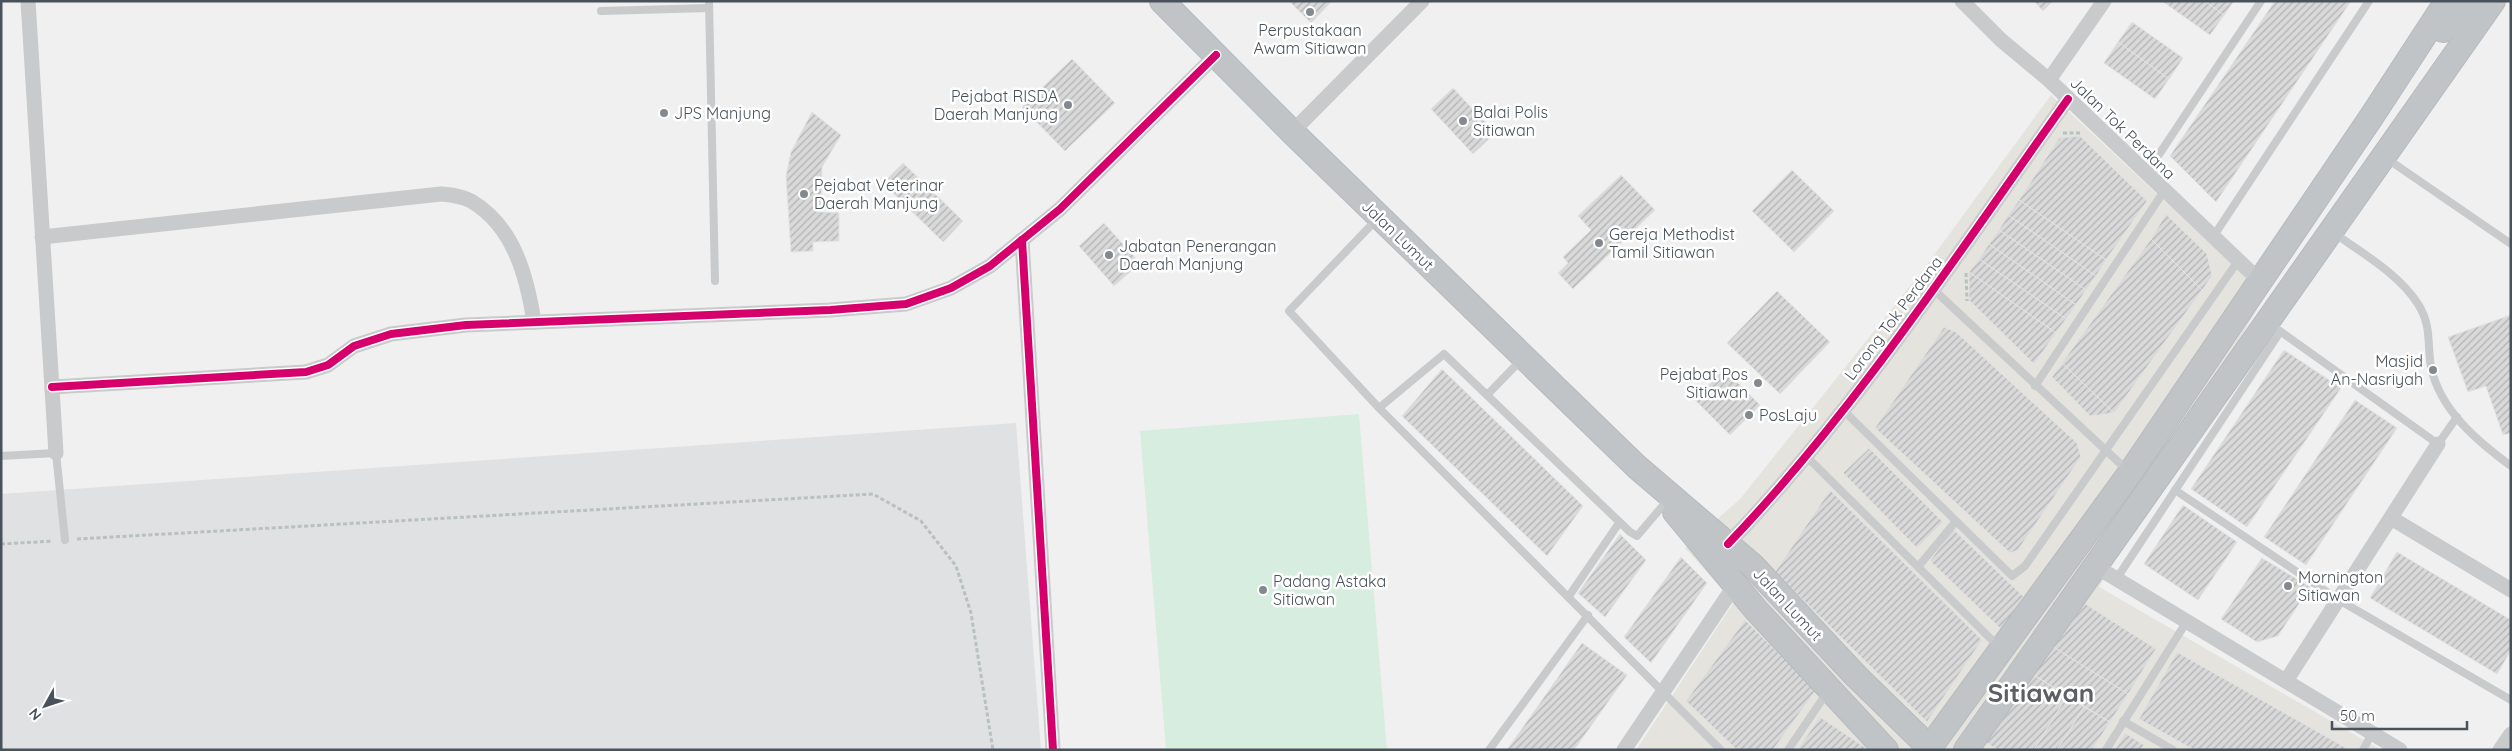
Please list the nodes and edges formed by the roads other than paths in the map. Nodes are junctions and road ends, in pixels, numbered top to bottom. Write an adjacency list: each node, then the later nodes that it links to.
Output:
1 (28, 1): 23 (street)
2 (1162, 1): 13 (highway, Jalan Lumut)
3 (1422, 1): 17 (street)
4 (1962, 1): 14 (street, Jalan Tok Perdana)
5 (2104, 1): 14 (street)
6 (2261, 1): 19 (lane)
7 (2369, 1): 24 (lane)
8 (2447, 1): 16 (highway)
9 (2467, 1): 16 (highway)
10 (2493, 1): 18 (highway)
11 (709, 5): 12 (lane); 28 (lane)
12 (601, 11)
13 (1216, 55): 17 (highway, Jalan Lumut); 25 (street)
14 (2050, 80): 15 (street, Jalan Tok Perdana)
15 (2068, 99): 19 (street, Jalan Tok Perdana); 30 (street, Lorong Tok Perdana)
16 (2372, 116): 29 (highway)
17 (1292, 132): 21 (highway, Jalan Lumut)
18 (2384, 157): 22 (highway); 26 (lane)
19 (2146, 174): 20 (street, Jalan Tok Perdana)
20 (2164, 191): 24 (street, Jalan Tok Perdana); 34 (lane)
21 (1380, 216): 33 (highway, Jalan Lumut); 37 (lane)
22 (2333, 232): 32 (highway); 39 (lane)
23 (42, 237): 31 (street); 35 (street)
24 (2212, 237): 27 (street, Jalan Tok Perdana)
25 (1022, 240): 31 (street); 73 (street)
26 (2511, 244)
27 (2238, 261): 29 (street, Jalan Tok Perdana); 41 (lane)
28 (715, 281)
29 (2260, 281): 47 (highway)
30 (1933, 289): 34 (lane); 38 (street, Lorong Tok Perdana)
31 (534, 322): 35 (street)
32 (2273, 327): 40 (lane); 48 (lane); 55 (highway)
33 (1524, 357): 36 (lane); 45 (highway, Jalan Lumut)
34 (2035, 386): 41 (lane)
35 (52, 387): 42 (street)
36 (1488, 396): 37 (lane); 52 (lane)
37 (1380, 408): 60 (lane)
38 (1842, 409): 44 (street, Lorong Tok Perdana); 51 (lane)
39 (2457, 417): 40 (lane); 46 (lane)
40 (2438, 444): 50 (street)
41 (2104, 450): 47 (lane); 51 (lane)
42 (56, 453): 43 (lane); 53 (lane)
43 (1, 456)
44 (1806, 456): 54 (street, Lorong Tok Perdana); 56 (lane)
45 (1637, 466): 49 (highway, Jalan Lumut); 54 (highway, Jalan Lumut)
46 (2511, 466)
47 (2130, 472): 64 (highway)
48 (2175, 490): 57 (lane); 61 (lane)
49 (1666, 502): 52 (lane); 58 (highway, Jalan Lumut)
50 (2391, 518): 59 (street); 61 (street)
51 (1956, 521): 56 (lane)
52 (1619, 523): 60 (lane)
53 (65, 540)
54 (1728, 544): 72 (highway, Jalan Lumut)
55 (2095, 566): 57 (street); 79 (highway)
56 (1918, 567): 64 (lane)
57 (2117, 578): 63 (street)
58 (1735, 585): 66 (highway, Jalan Lumut); 67 (street)
59 (2511, 590)
60 (1569, 596): 62 (lane)
61 (2339, 600): 65 (street); 68 (lane)
62 (1588, 615): 67 (lane); 74 (lane)
63 (2187, 621): 65 (street); 69 (lane)
64 (2001, 649): 72 (highway)
65 (2286, 681): 70 (street)
66 (1829, 689): 77 (lane); 78 (highway, Jalan Lumut)
67 (1663, 692): 75 (street); 76 (lane)
68 (2511, 700)
69 (2123, 721): 80 (lane); 81 (lane)
70 (2372, 734): 82 (lane); 83 (street)
71 (2511, 734): 84 (street)
72 (1930, 749)
73 (1053, 750)
74 (1489, 750)
75 (1624, 750)
76 (1721, 750)
77 (1788, 750)
78 (1886, 750)
79 (1966, 750)
80 (2106, 750)
81 (2173, 750)
82 (2363, 750)
83 (2400, 750)
84 (2500, 750)

